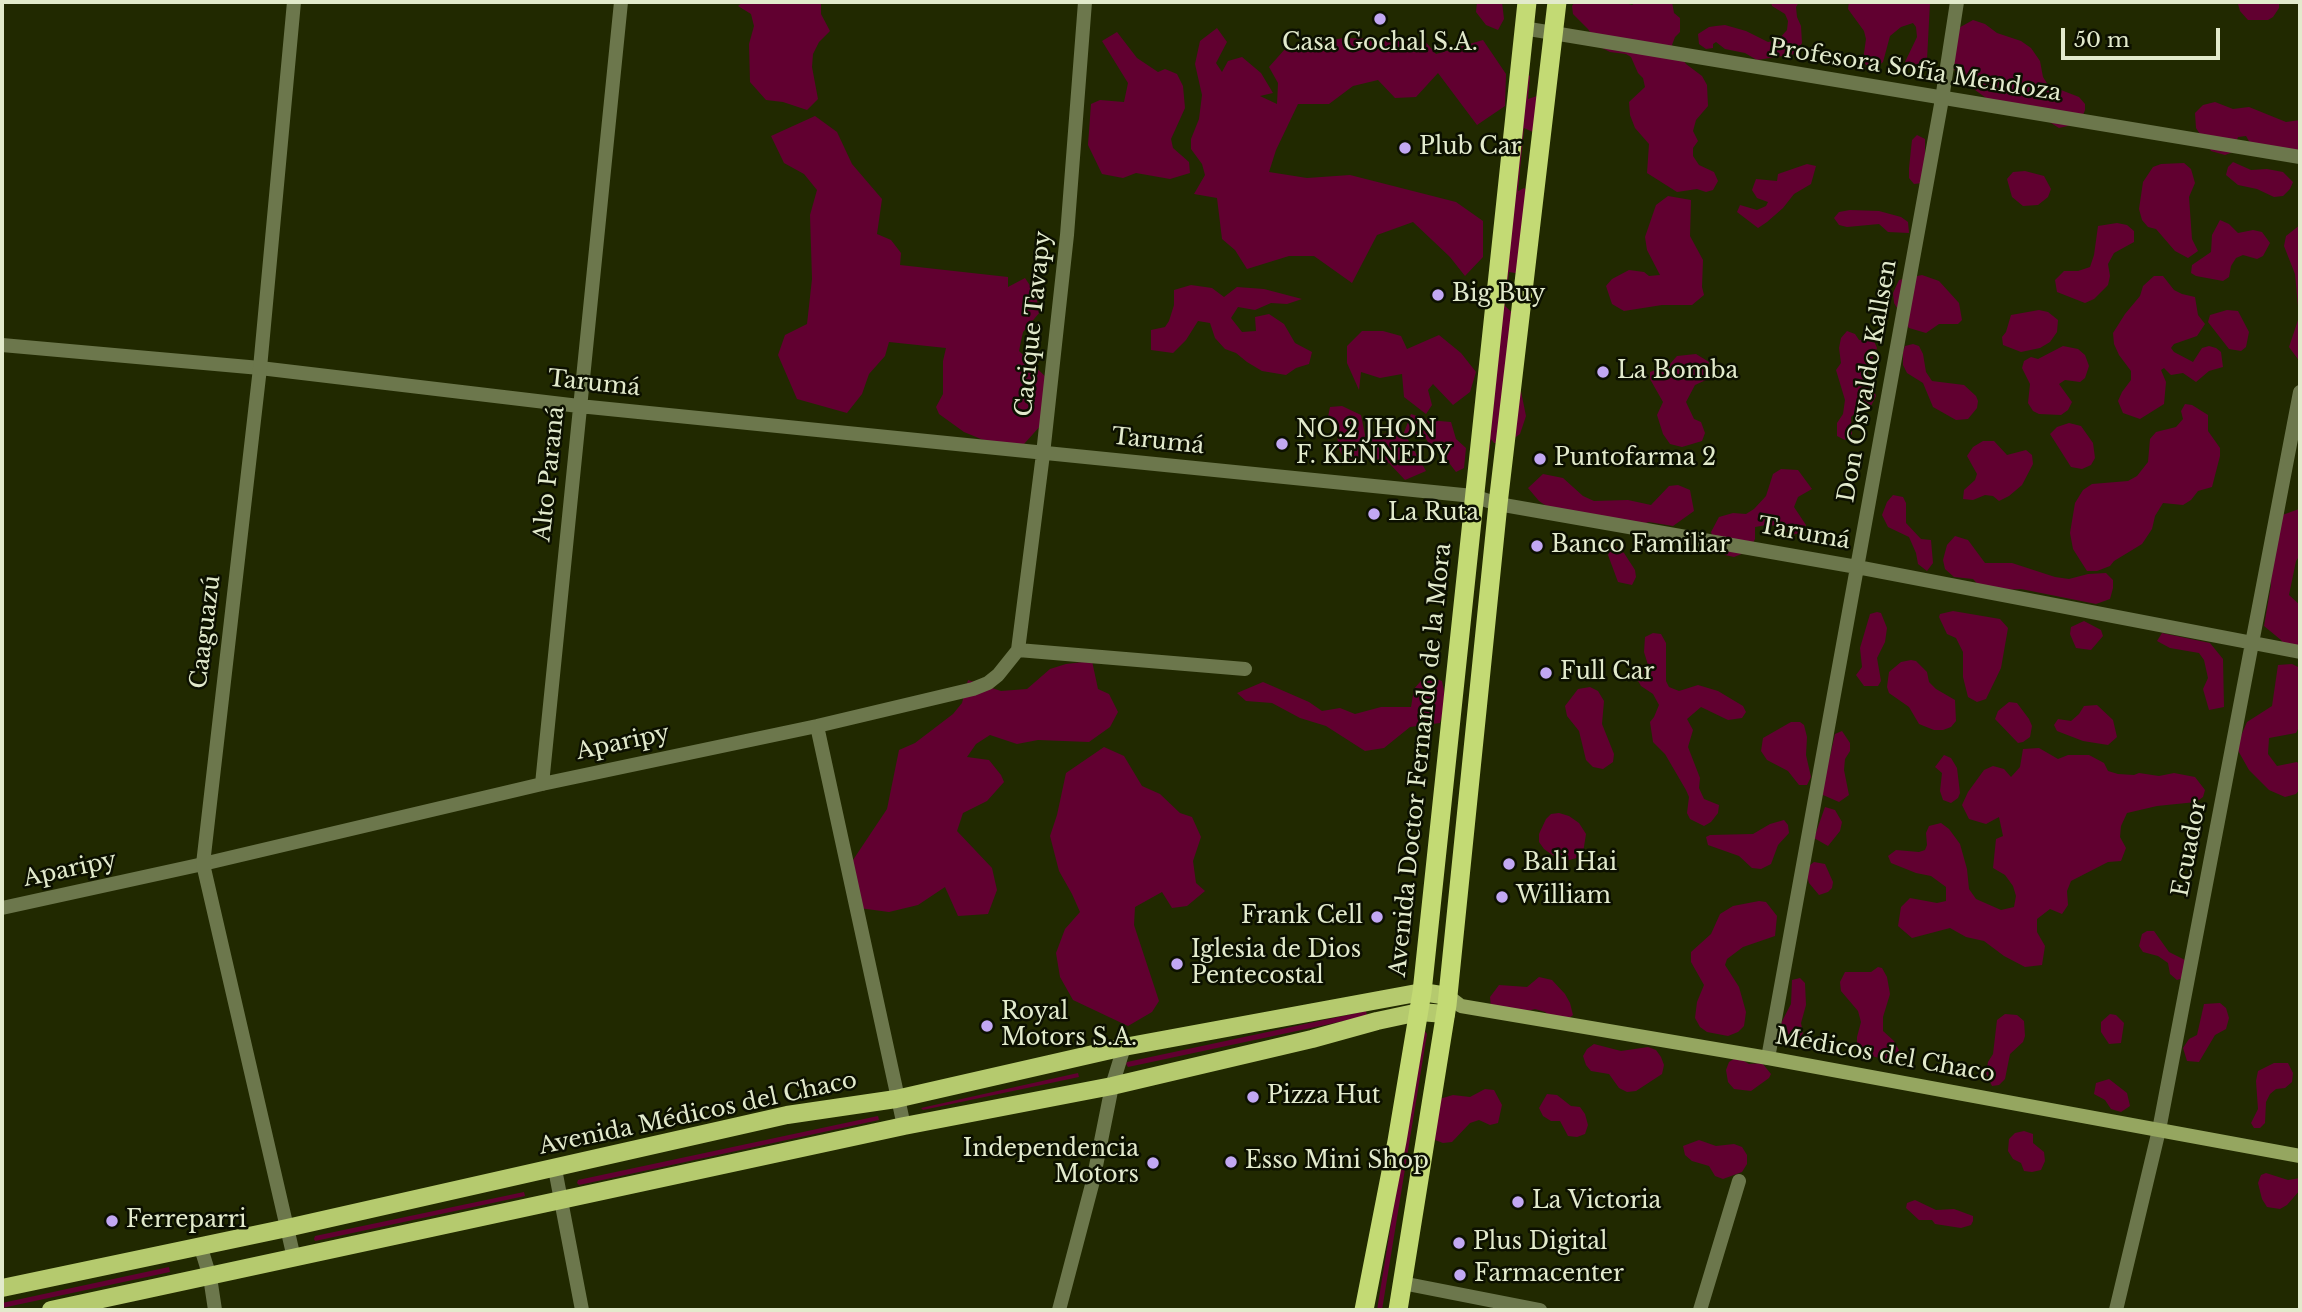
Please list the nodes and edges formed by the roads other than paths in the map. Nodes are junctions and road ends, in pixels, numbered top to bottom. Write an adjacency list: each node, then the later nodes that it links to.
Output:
1 (294, 2): 12 (street, Caaguazú)
2 (621, 2): 14 (street, Alto Paraná)
3 (1085, 2): 16 (street, Cacique Tavapy)
4 (1527, 2): 7 (highway, Avenida Doctor Fernando de la Mora)
5 (1557, 2): 8 (highway)
6 (1957, 2): 9 (street, Don Osvaldo Kallsen)
7 (1523, 28): 8 (street, Profesora Sofía Mendoza); 17 (highway, Avenida Doctor Fernando de la Mora)
8 (1554, 34): 9 (street, Profesora Sofía Mendoza); 18 (highway)
9 (1942, 99): 10 (street, Profesora Sofía Mendoza); 19 (street, Don Osvaldo Kallsen)
10 (2300, 157)
11 (2, 345): 12 (street, Tarumá)
12 (260, 368): 14 (street, Tarumá); 26 (street, Caaguazú)
13 (2300, 392): 15 (street, Ecuador)
14 (579, 406): 16 (street, Tarumá); 25 (street, Alto Paraná)
15 (2297, 431): 20 (street, Ecuador)
16 (1043, 454): 17 (street, Tarumá); 21 (street, Cacique Tavapy)
17 (1473, 496): 18 (street, Tarumá); 28 (highway, Avenida Doctor Fernando de la Mora)
18 (1497, 504): 19 (street, Tarumá); 29 (highway)
19 (1857, 567): 20 (street, Tarumá); 32 (street, Don Osvaldo Kallsen)
20 (2252, 644): 22 (street, Tarumá); 36 (street, Ecuador)
21 (1018, 650): 23 (street); 24 (street, Aparipy)
22 (2300, 652)
23 (1245, 669)
24 (817, 726): 25 (street, Aparipy); 34 (street)
25 (542, 783): 26 (street, Aparipy)
26 (203, 864): 27 (street, Aparipy); 41 (street, Caaguazú)
27 (2, 908)
28 (1422, 992): 29 (main road, Avenida Médicos del Chaco); 30 (highway, Avenida Doctor Fernando de la Mora); 31 (main road, Avenida Médicos del Chaco)
29 (1451, 1005): 30 (main road); 32 (main road, Médicos del Chaco); 45 (highway)
30 (1419, 1012): 33 (main road); 51 (highway, Avenida Doctor Fernando de la Mora)
31 (1124, 1047): 33 (street); 34 (main road, Avenida Médicos del Chaco)
32 (1768, 1058): 36 (main road, Médicos del Chaco)
33 (1112, 1086): 35 (main road); 50 (street)
34 (896, 1099): 35 (street); 38 (main road, Avenida Médicos del Chaco)
35 (904, 1126): 40 (main road)
36 (2159, 1130): 37 (main road, Médicos del Chaco); 55 (street, Ecuador)
37 (2300, 1156)
38 (555, 1168): 40 (street); 41 (main road, Avenida Médicos del Chaco)
39 (1739, 1181): 54 (street)
40 (561, 1200): 43 (main road); 49 (street)
41 (288, 1228): 42 (main road, Avenida Médicos del Chaco); 43 (street, Caaguazú)
42 (200, 1245): 44 (street); 46 (main road, Avenida Médicos del Chaco)
43 (294, 1258): 44 (main road)
44 (210, 1277): 47 (main road); 48 (street)
45 (1402, 1283): 52 (highway); 53 (street)
46 (2, 1289)
47 (51, 1310)
48 (215, 1310)
49 (582, 1310)
50 (1059, 1310)
51 (1364, 1310)
52 (1398, 1310)
53 (1540, 1310)
54 (1700, 1310)
55 (2116, 1310)

